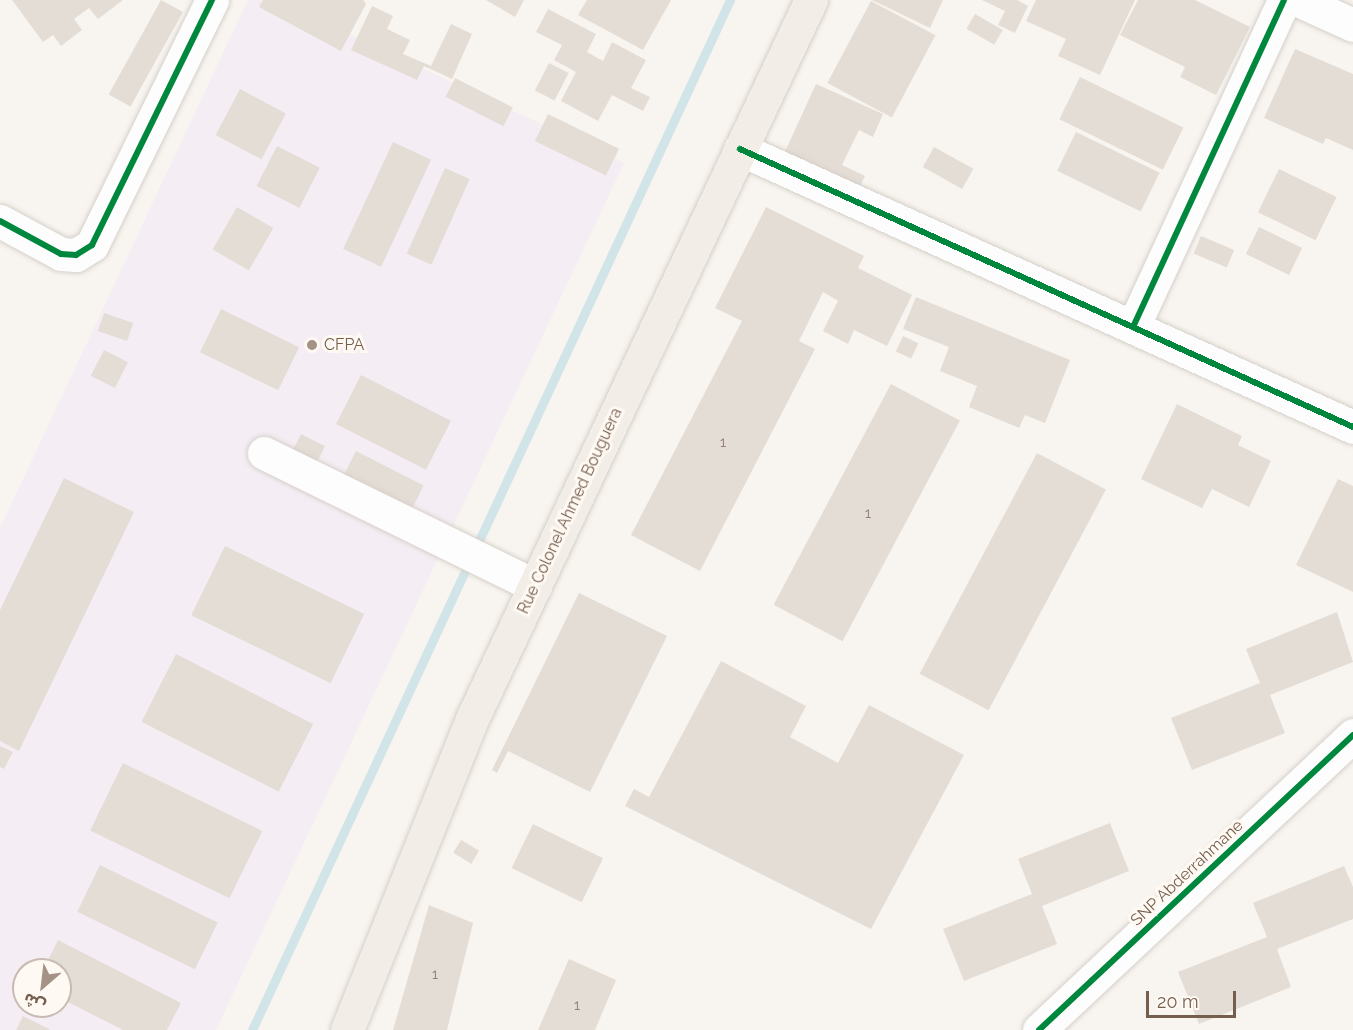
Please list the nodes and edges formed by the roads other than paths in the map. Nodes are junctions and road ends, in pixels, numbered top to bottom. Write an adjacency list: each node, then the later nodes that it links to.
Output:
1 (212, 0): 7 (street)
2 (811, 0): 6 (main road, Rue Colonel Ahmed Bouguera)
3 (1284, 0): 8 (street)
4 (1298, 0): 5 (street)
5 (1353, 26)
6 (740, 149): 8 (street); 11 (main road, Rue Colonel Ahmed Bouguera)
7 (0, 221)
8 (1133, 327): 9 (street)
9 (1353, 427)
10 (264, 453): 11 (street)
11 (535, 586): 13 (main road, Rue Colonel Ahmed Bouguera)
12 (1353, 735): 14 (street, SNP Abderrahmane)
13 (347, 1030)
14 (1039, 1030)

